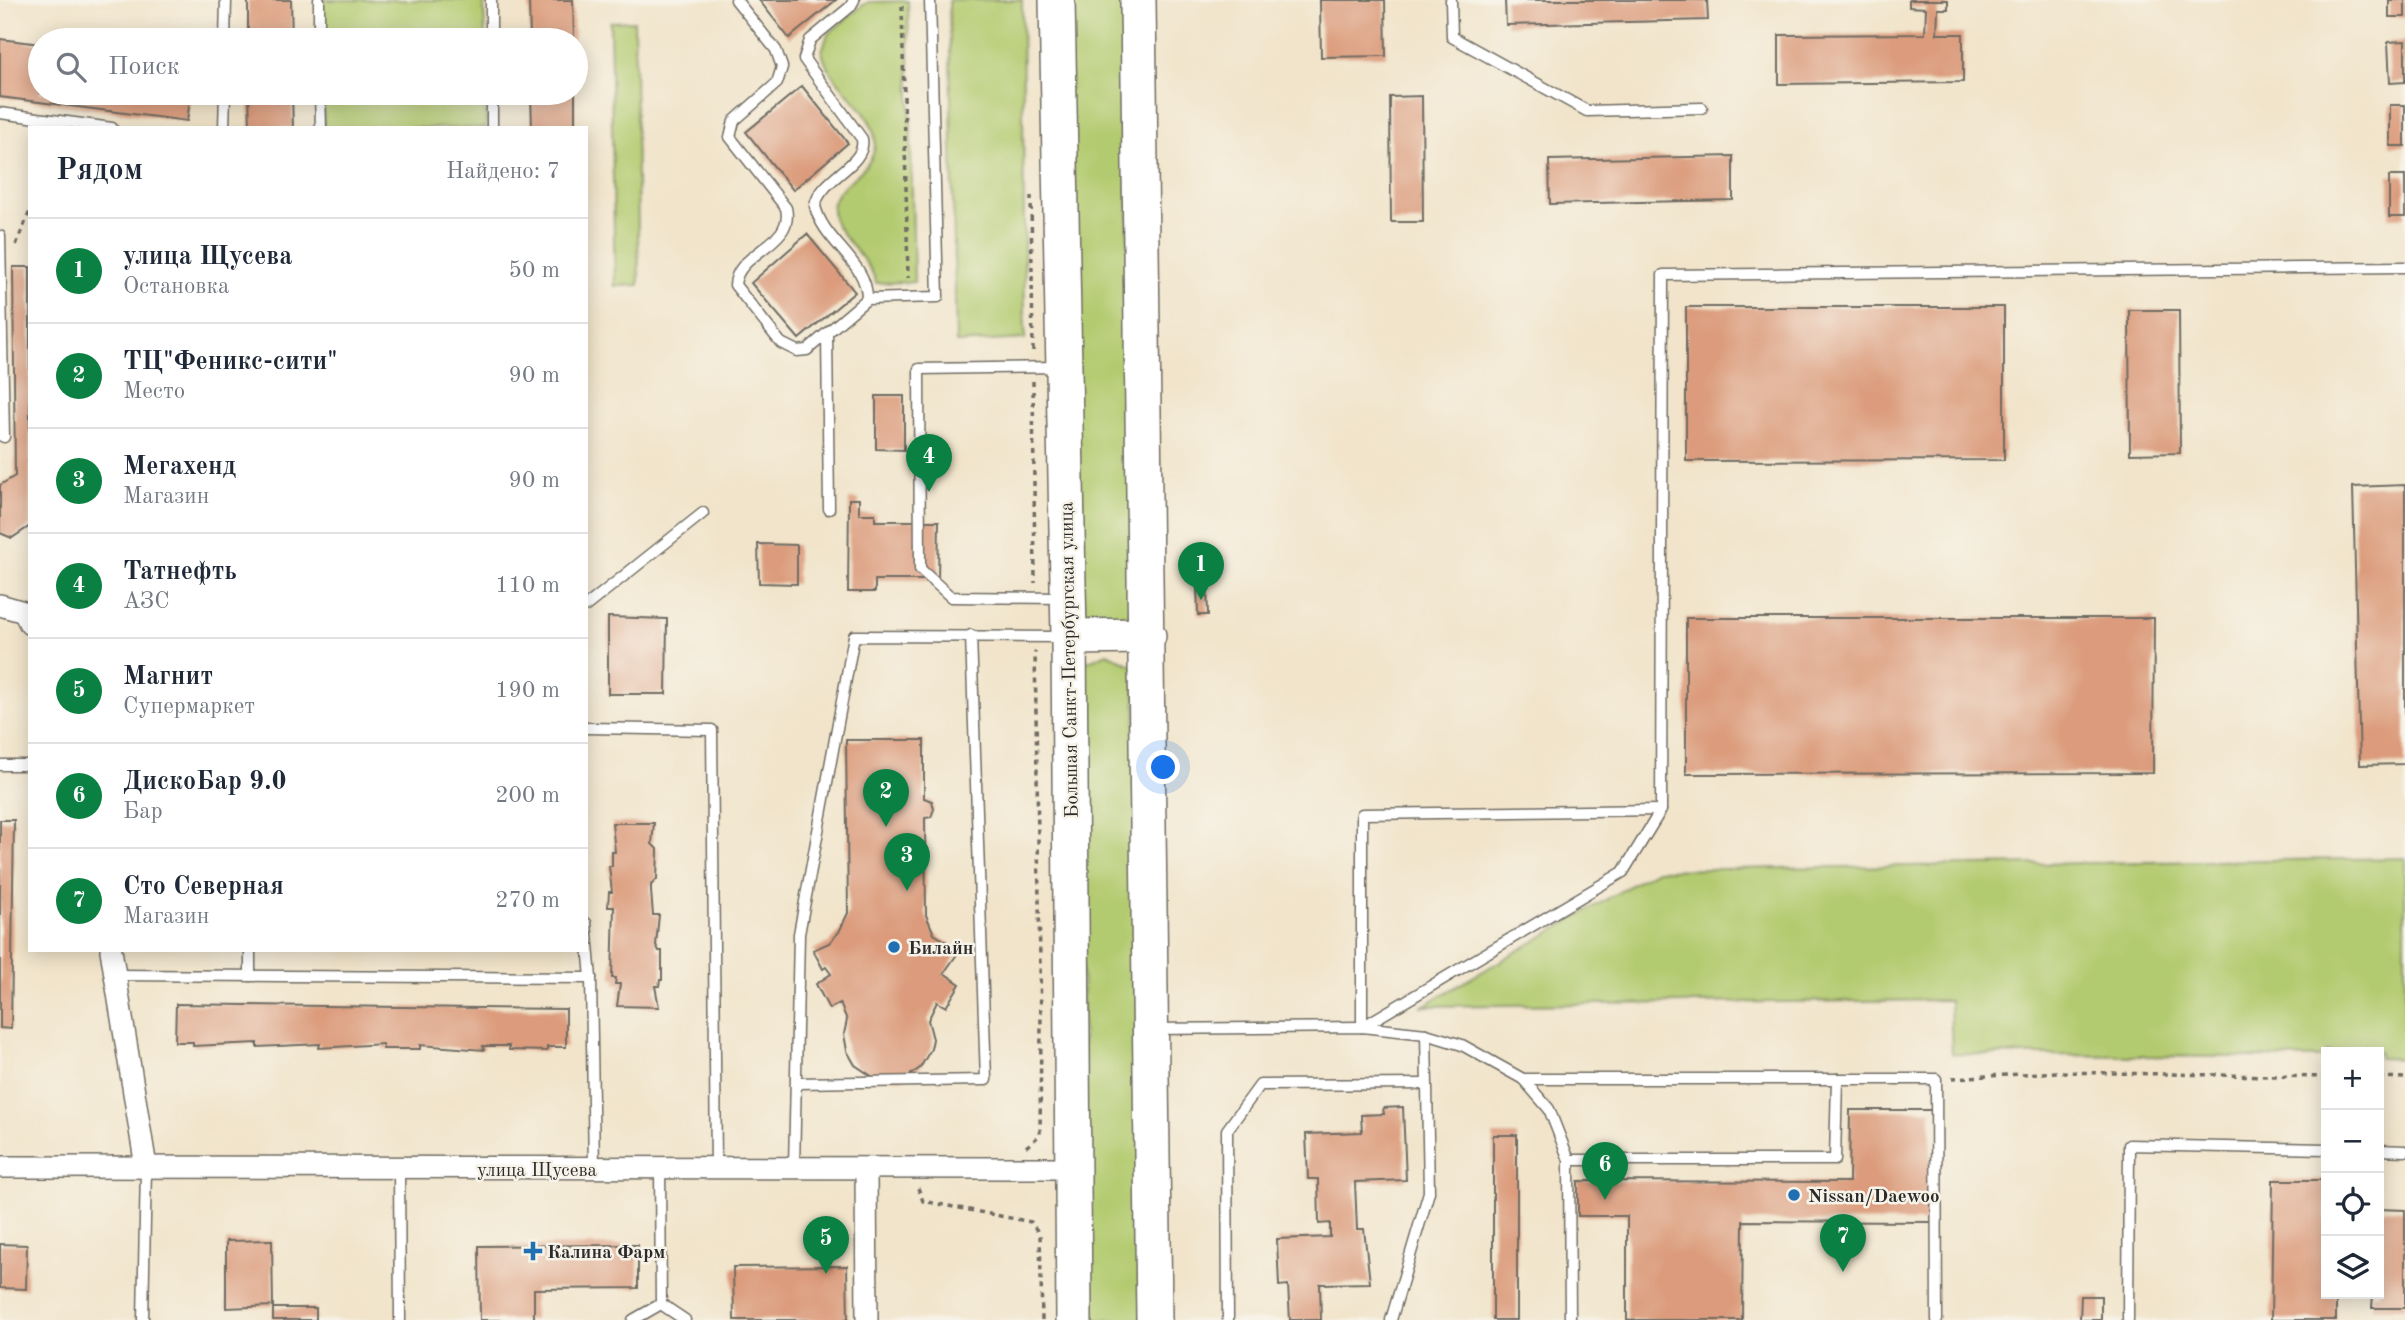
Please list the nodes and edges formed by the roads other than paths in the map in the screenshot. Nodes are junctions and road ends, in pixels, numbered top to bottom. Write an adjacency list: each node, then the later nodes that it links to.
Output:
1 (226, 0): 10 (lane)
2 (319, 0): 11 (lane)
3 (491, 0): 12 (lane)
4 (737, 0): 26 (lane)
5 (854, 0): 25 (lane)
6 (930, 0): 25 (lane)
7 (1057, 0): 27 (main road, Большая Санкт-Петербургская улица)
8 (1138, 0): 36 (main road)
9 (1451, 0): 16 (lane)
10 (225, 28)
11 (319, 28)
12 (491, 28)
13 (225, 105): 19 (lane)
14 (320, 105): 20 (lane)
15 (492, 105): 21 (lane)
16 (1702, 108)
17 (0, 113): 18 (lane)
18 (98, 126)
19 (224, 126)
20 (321, 126)
21 (492, 126)
22 (0, 236): 24 (lane)
23 (2405, 267): 41 (lane)
24 (1, 284): 28 (lane)
25 (867, 299): 26 (lane)
26 (827, 334): 29 (lane)
27 (1048, 368): 31 (main road, Большая Санкт-Петербургская улица); 31 (lane)
28 (0, 435)
29 (829, 509)
30 (703, 513): 32 (lane)
31 (1052, 598): 37 (main road, Большая Санкт-Петербургская улица)
32 (588, 604)
33 (0, 605): 34 (street)
34 (28, 620)
35 (971, 635): 37 (lane); 53 (lane); 53 (lane)
36 (1148, 636): 37 (main road); 49 (main road)
37 (1069, 637): 65 (main road, Большая Санкт-Петербургская улица)
38 (588, 727): 63 (lane)
39 (0, 765): 40 (lane)
40 (28, 765)
41 (1661, 810): 48 (lane); 48 (lane)
42 (588, 945): 47 (lane)
43 (111, 952): 45 (street)
44 (250, 952): 46 (lane)
45 (116, 975): 46 (lane); 60 (street)
46 (250, 976): 47 (lane)
47 (591, 978): 66 (lane)
48 (1362, 1027): 49 (lane); 50 (lane)
49 (1152, 1029): 75 (main road)
50 (1426, 1034): 51 (lane); 54 (lane)
51 (1523, 1079): 52 (lane); 58 (lane)
52 (1837, 1079): 58 (lane); 79 (lane)
53 (798, 1083): 64 (lane)
54 (1426, 1084): 76 (lane); 77 (lane)
55 (2321, 1149): 80 (lane)
56 (2384, 1150): 57 (lane)
57 (2405, 1151)
58 (1569, 1160): 78 (lane)
59 (0, 1167): 60 (street, улица Щусева)
60 (146, 1167): 61 (street, улица Щусева); 69 (lane)
61 (399, 1168): 66 (street, улица Щусева); 70 (lane)
62 (660, 1168): 63 (street, улица Щусева); 66 (street, улица Щусева); 68 (lane)
63 (716, 1168): 64 (street, улица Щусева)
64 (794, 1168): 67 (street, улица Щусева)
65 (1073, 1168): 67 (street, улица Щусева); 74 (main road, Большая Санкт-Петербургская улица)
66 (594, 1169)
67 (866, 1169): 73 (street)
68 (661, 1304): 71 (lane); 72 (lane)
69 (143, 1320)
70 (400, 1320)
71 (633, 1320)
72 (685, 1320)
73 (867, 1320)
74 (1074, 1320)
75 (1154, 1320)
76 (1228, 1320)
77 (1391, 1320)
78 (1570, 1320)
79 (1937, 1320)
80 (2129, 1320)

